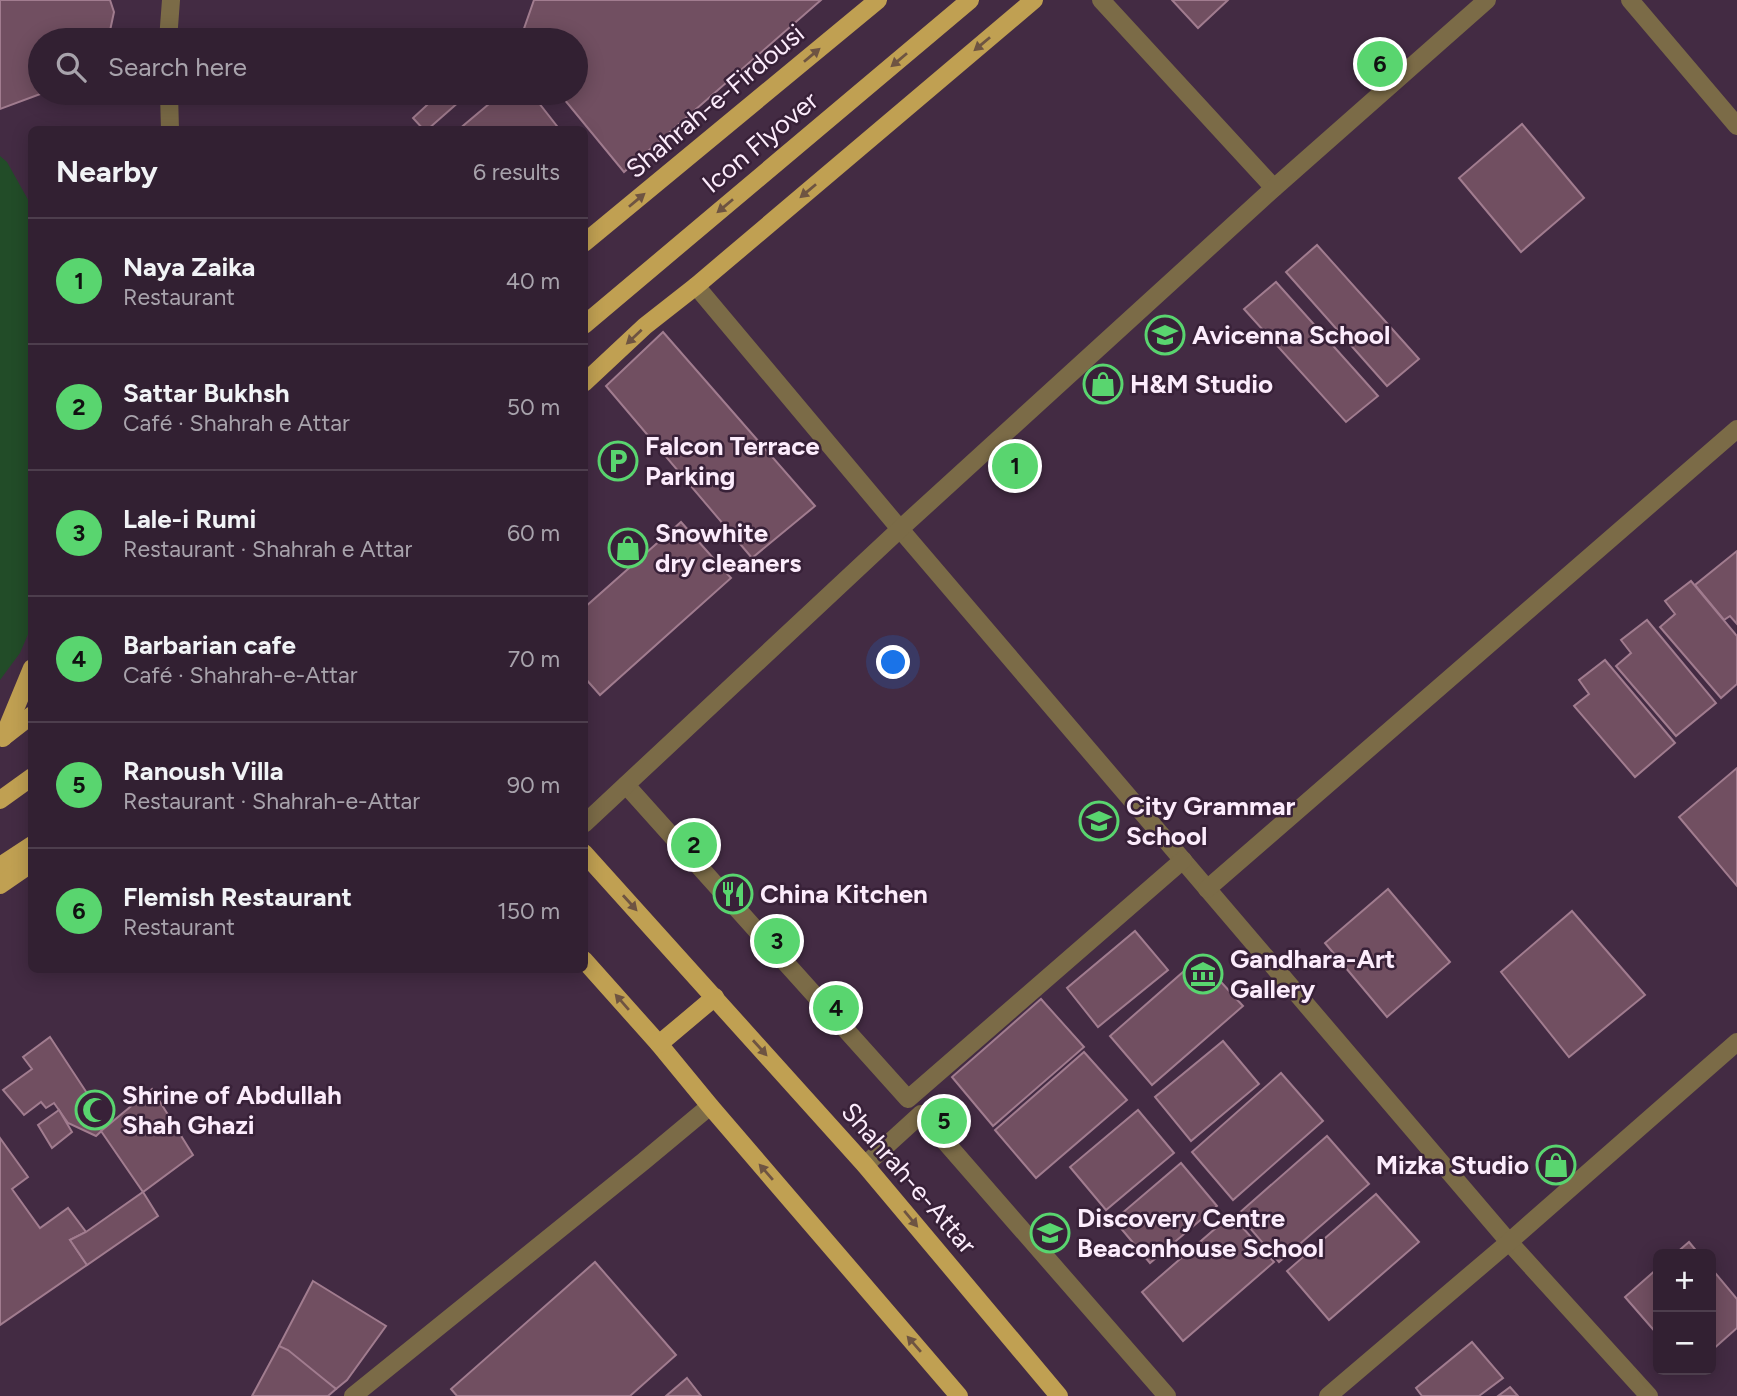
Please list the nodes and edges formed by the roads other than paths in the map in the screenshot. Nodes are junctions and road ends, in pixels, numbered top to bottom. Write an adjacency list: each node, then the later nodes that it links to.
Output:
1 (171, 0): 8 (street)
2 (878, 0): 13 (main road, Shahrah-e-Firdousi, one-way to 2)
3 (970, 0): 15 (main road, Icon Flyover, one-way to 15)
4 (1034, 0): 14 (main road, one-way to 14)
5 (1101, 0): 12 (street)
6 (1487, 0): 12 (street)
7 (1630, 0): 11 (street)
8 (169, 28)
9 (169, 105): 10 (street)
10 (170, 126)
11 (1737, 126)
12 (1274, 188): 18 (street)
13 (588, 240)
14 (696, 286): 16 (main road, one-way to 16); 18 (street)
15 (588, 322)
16 (588, 379)
17 (1737, 429): 32 (street)
18 (900, 529): 23 (street); 28 (street)
19 (28, 677): 21 (main road)
20 (28, 718): 21 (main road)
21 (1, 739)
22 (28, 780): 24 (main road)
23 (626, 785): 25 (street); 37 (street)
24 (0, 800)
25 (588, 820)
26 (28, 848): 29 (main road)
27 (588, 857): 34 (main road, Shahrah-e-Attar, one-way to 34)
28 (1183, 860): 32 (street); 37 (street)
29 (0, 866)
30 (28, 866): 31 (main road)
31 (0, 885)
32 (1207, 889): 41 (street)
33 (588, 964): 36 (main road, one-way to 33)
34 (715, 997): 36 (main road); 40 (main road, Shahrah-e-Attar, one-way to 40)
35 (1737, 1042): 41 (street)
36 (659, 1044): 38 (main road)
37 (908, 1099): 39 (street)
38 (709, 1106): 42 (street); 43 (main road, one-way to 38)
39 (921, 1114): 40 (street); 45 (street)
40 (865, 1164): 44 (main road, Shahrah-e-Attar, one-way to 44)
41 (1509, 1242): 46 (street); 47 (street)
42 (353, 1396)
43 (959, 1396)
44 (1059, 1396)
45 (1167, 1396)
46 (1328, 1396)
47 (1650, 1396)

